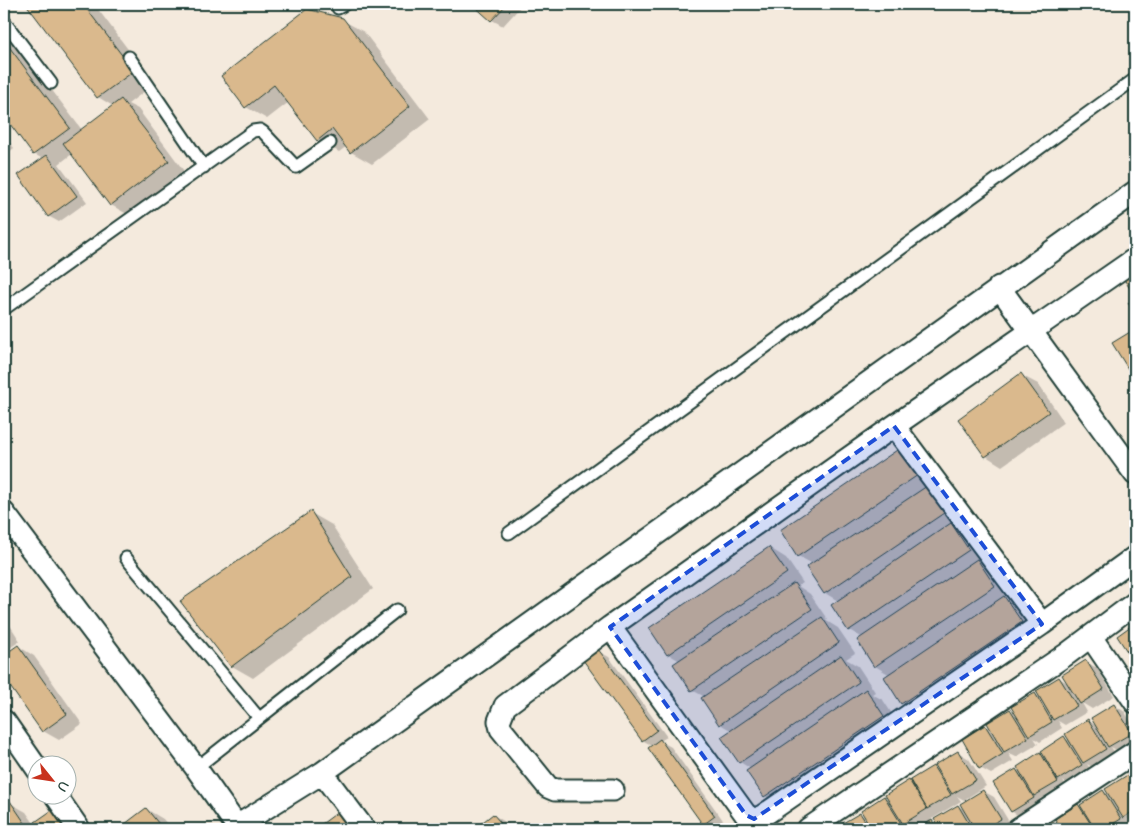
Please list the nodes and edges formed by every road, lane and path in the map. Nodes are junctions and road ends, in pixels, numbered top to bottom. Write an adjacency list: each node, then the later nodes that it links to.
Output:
1 (4, 21): 4 (lane)
2 (129, 57): 6 (lane)
3 (1135, 79): 16 (lane)
4 (51, 83)
5 (330, 143): 6 (lane)
6 (204, 167): 10 (lane)
7 (1135, 192): 9 (street)
8 (1135, 259): 11 (street)
9 (999, 287): 11 (street); 30 (street)
10 (4, 308)
11 (1033, 331): 12 (street); 13 (street)
12 (894, 426): 21 (street); 22 (street)
13 (1128, 450): 14 (street)
14 (1135, 474)
15 (4, 514): 29 (street)
16 (509, 533)
17 (1135, 557): 21 (street)
18 (126, 558): 25 (lane)
19 (1135, 603): 23 (street)
20 (397, 610): 25 (lane)
21 (1042, 624): 22 (street)
22 (610, 627): 31 (street)
23 (1091, 638): 24 (street); 36 (street)
24 (1135, 702)
25 (259, 718): 29 (lane)
26 (4, 721): 28 (street)
27 (1135, 752): 37 (street)
28 (28, 756)
29 (196, 768): 33 (street)
30 (322, 773): 33 (street); 35 (street)
31 (613, 790)
32 (63, 806): 34 (street)
33 (238, 828)
34 (79, 829)
35 (364, 829)
36 (808, 829)
37 (1018, 829)

